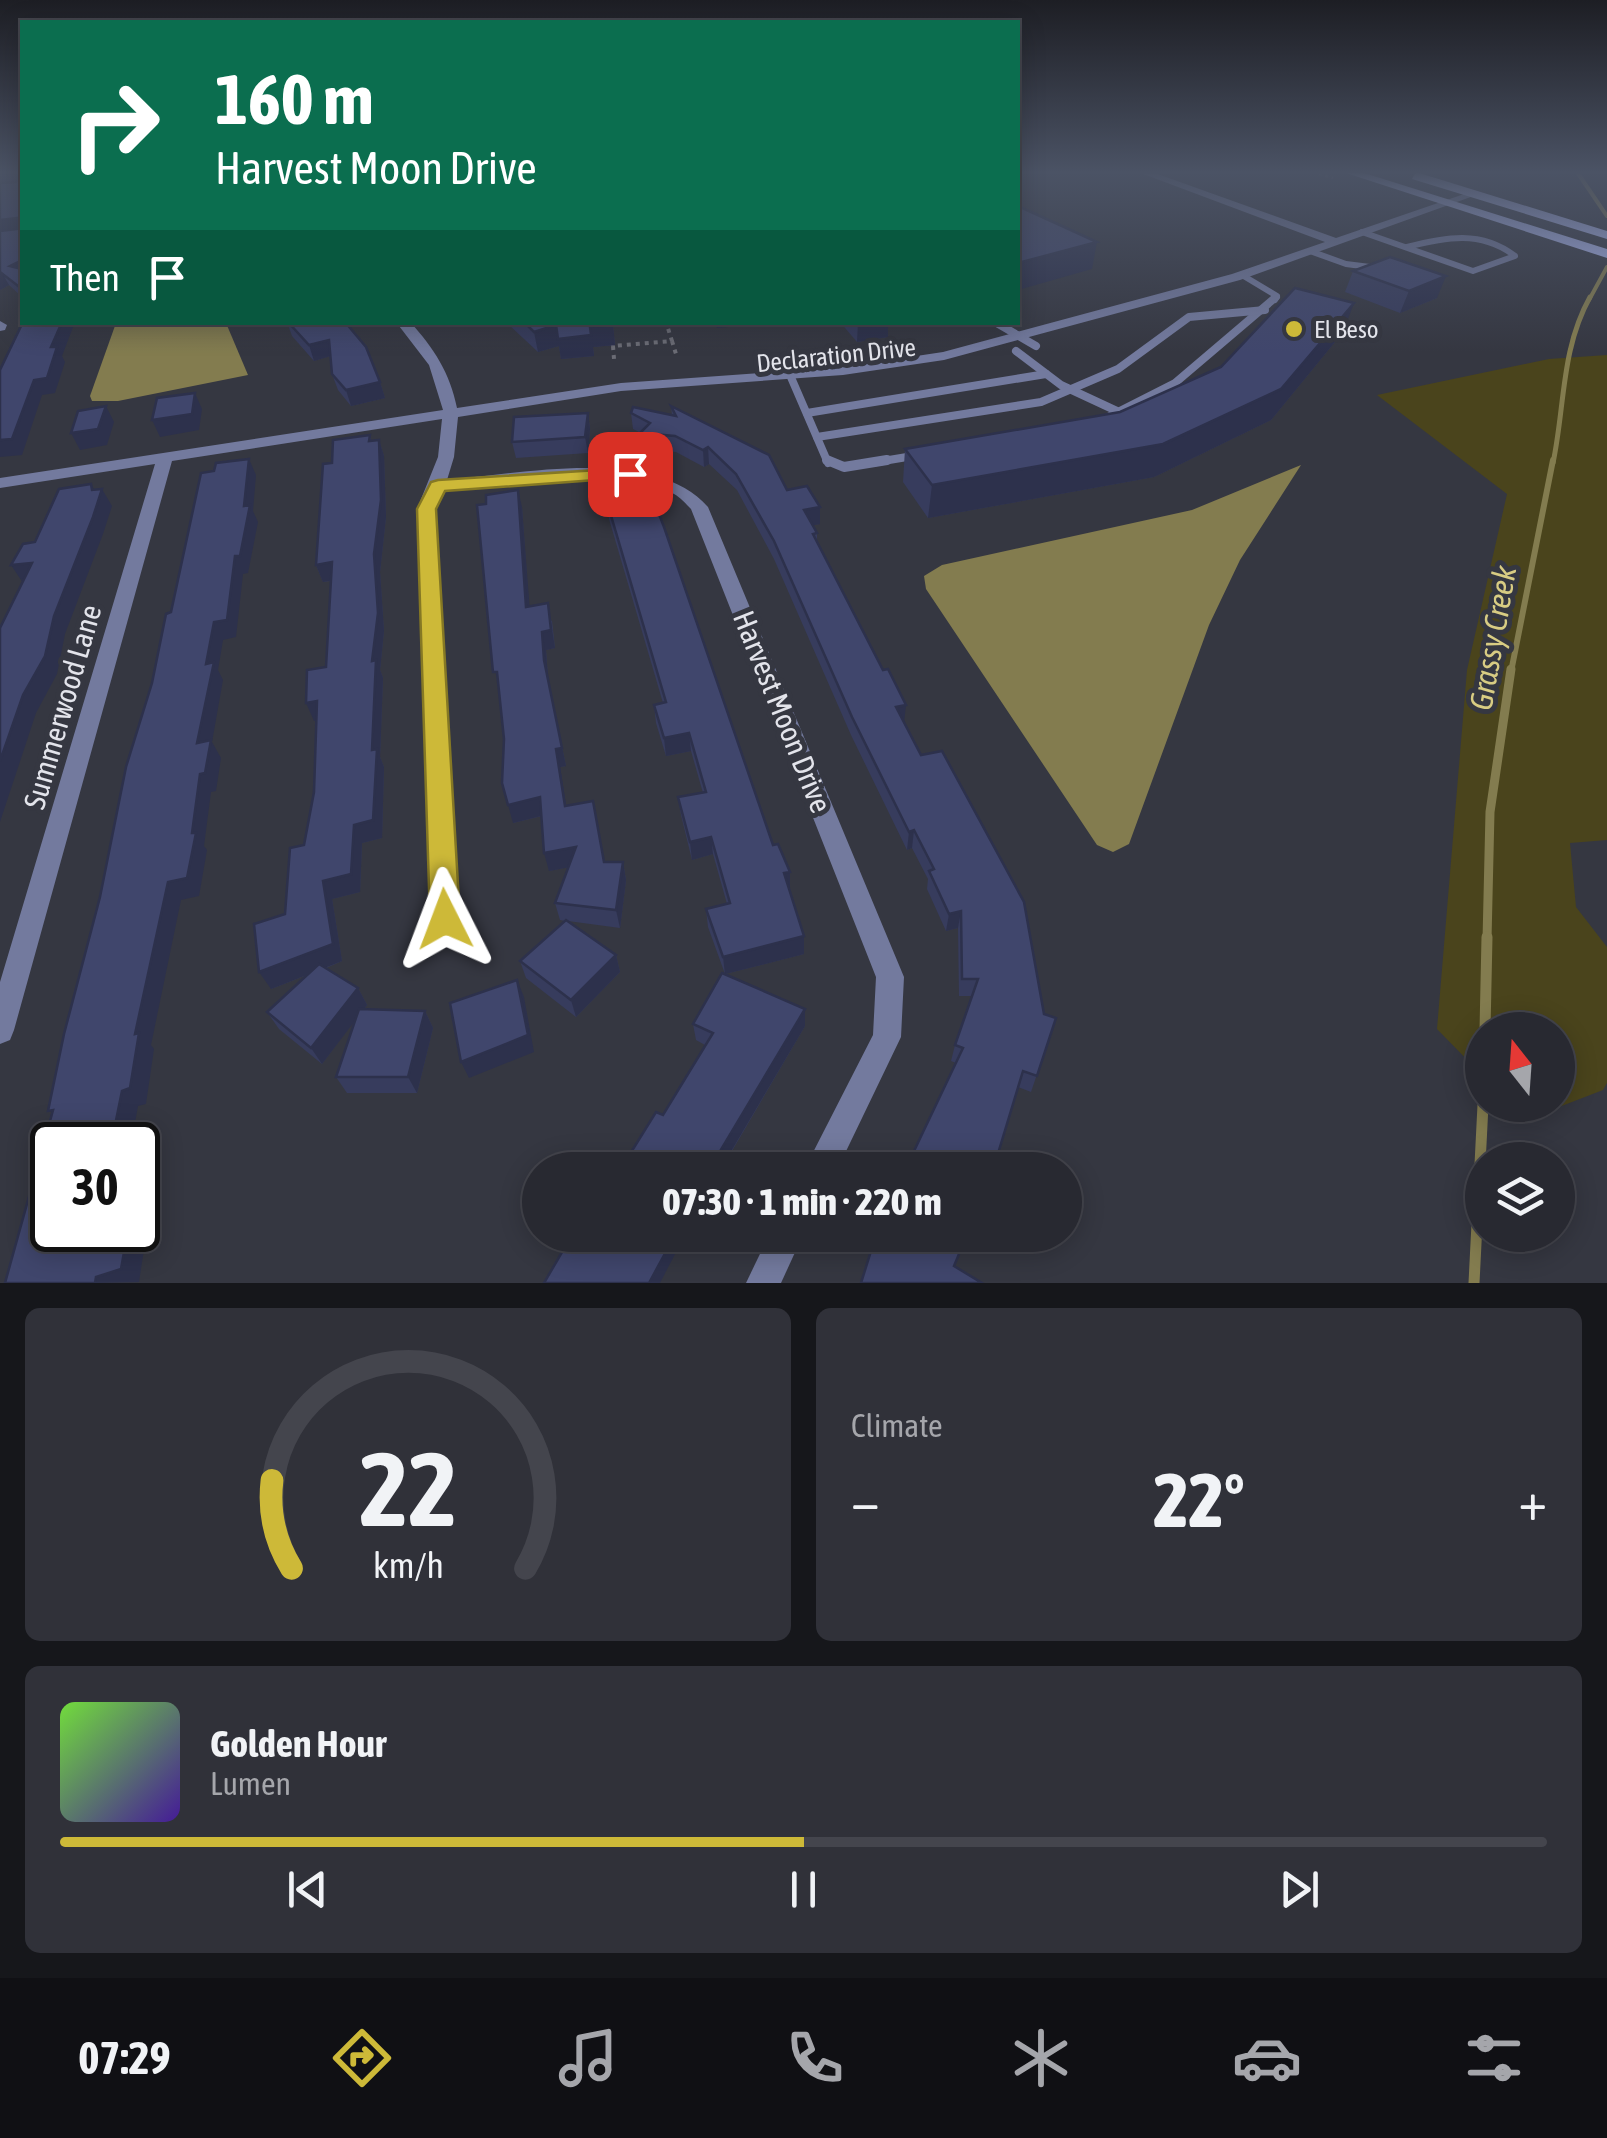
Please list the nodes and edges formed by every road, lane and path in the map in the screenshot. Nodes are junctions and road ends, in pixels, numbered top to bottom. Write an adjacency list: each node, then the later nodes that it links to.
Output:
1 (1307, 232): 4 (street)
2 (1362, 232): 4 (street, Declaration Drive); 5 (lane)
3 (1535, 232): 7 (main road)
4 (1335, 242): 6 (street, Declaration Drive)
5 (1407, 247): 5 (lane)
6 (1310, 251): 8 (lane); 9 (street, Declaration Drive)
7 (1607, 254)
8 (1388, 270)
9 (1242, 275): 10 (street, Declaration Drive); 11 (lane)
10 (1203, 286): 17 (street, Declaration Drive); 17 (street, Declaration Drive)
11 (1265, 310): 23 (lane); 25 (lane)
12 (405, 325): 24 (street)
13 (667, 325): 16 (path)
14 (998, 325): 17 (lane)
15 (609, 328): 18 (path)
16 (672, 341): 18 (path); 19 (path)
17 (1017, 344): 21 (lane); 22 (street, Declaration Drive)
18 (612, 346): 20 (path)
19 (676, 354)
20 (614, 359)
21 (1046, 374): 23 (lane); 26 (lane)
22 (793, 381): 24 (street, Declaration Drive); 26 (lane)
23 (1072, 391): 25 (lane); 28 (lane)
24 (452, 412): 30 (street, Declaration Drive); 32 (street)
25 (1119, 412): 27 (lane)
26 (807, 413): 28 (lane)
27 (1094, 425)
28 (817, 437): 29 (lane)
29 (940, 452)
30 (165, 457): 31 (street, Declaration Drive); 34 (street, Summerwood Lane)
31 (0, 483)
32 (438, 486): 33 (street); 35 (street, Harvest Moon Drive)
33 (445, 919)
34 (0, 1030)
35 (829, 1152)
36 (779, 1252): 37 (street)
37 (763, 1283)

